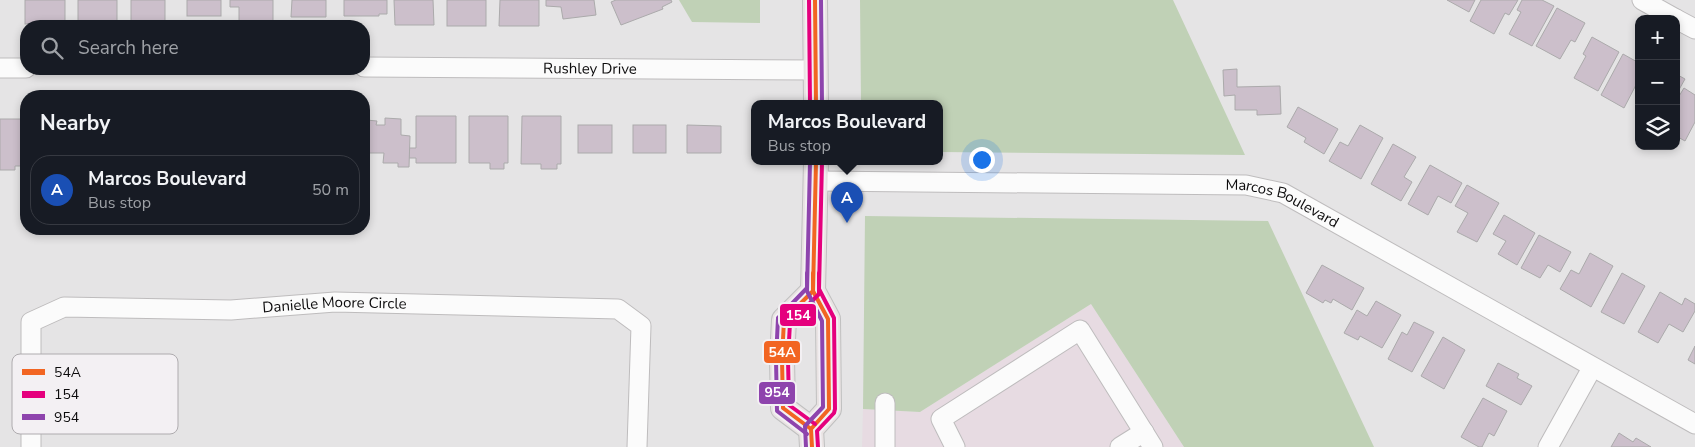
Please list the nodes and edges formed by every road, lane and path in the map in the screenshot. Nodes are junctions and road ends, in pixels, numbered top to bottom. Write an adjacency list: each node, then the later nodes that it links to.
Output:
1 (816, 0): 9 (main road)
2 (1642, 0): 3 (street)
3 (1669, 15)
4 (1680, 21): 5 (street)
5 (1695, 29)
6 (370, 67): 9 (street, Rushley Drive)
7 (0, 68): 8 (street)
8 (20, 68)
9 (816, 70): 10 (main road)
10 (816, 100)
11 (816, 171): 12 (main road); 14 (street, Marcos Boulevard)
12 (813, 291): 18 (main road); 18 (main road)
13 (32, 354): 21 (street, Danielle Moore Circle)
14 (1592, 368): 16 (street, Marcos Boulevard); 25 (street)
15 (885, 403): 22 (street)
16 (1695, 424)
17 (31, 434): 20 (street, Danielle Moore Circle)
18 (812, 438)
19 (1148, 440): 23 (street); 24 (street)
20 (31, 447)
21 (637, 447)
22 (885, 447)
23 (955, 447)
24 (1120, 447)
25 (1548, 447)

